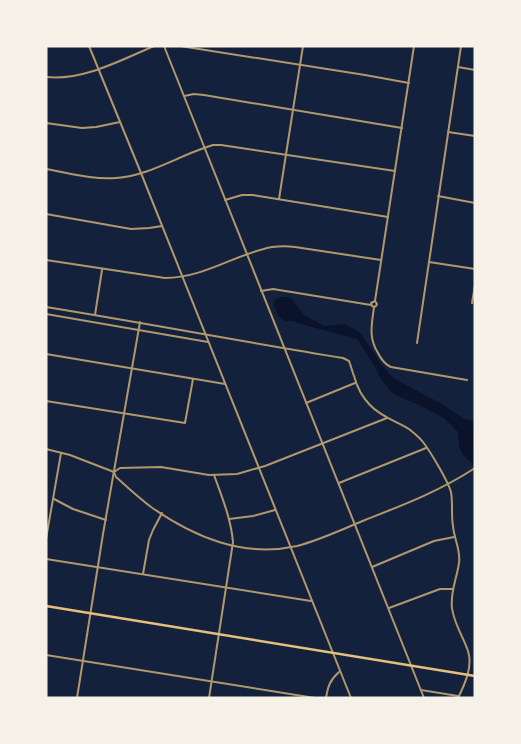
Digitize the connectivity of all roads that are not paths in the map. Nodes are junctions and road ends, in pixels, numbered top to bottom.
1 (89, 46) edge
2 (154, 46) edge
3 (164, 46) edge
4 (180, 46) edge
5 (303, 46) edge
6 (414, 46) edge
7 (462, 46) edge
8 (300, 66) junction
9 (458, 67) junction
10 (98, 69) junction
11 (475, 70) edge
12 (46, 77) edge
13 (409, 83) junction
14 (184, 96) junction
15 (293, 110) junction
16 (120, 122) junction
17 (46, 123) edge
18 (402, 128) junction
19 (448, 132) junction
20 (475, 136) edge
21 (204, 148) junction
22 (286, 154) junction
23 (46, 169) edge
24 (395, 171) junction
25 (141, 173) junction
26 (438, 196) junction
27 (279, 199) junction
28 (225, 200) junction
29 (475, 202) edge
30 (46, 214) edge
31 (388, 217) junction
32 (162, 226) junction
33 (247, 255) junction
34 (46, 260) edge
35 (381, 260) junction
36 (429, 262) junction
37 (102, 269) junction
38 (475, 269) edge
39 (182, 277) junction
40 (475, 285) edge
41 (261, 291) junction
42 (375, 301) junction
43 (472, 303) dead end
44 (372, 306) junction
45 (46, 307) edge
46 (46, 314) edge
47 (95, 314) junction
48 (140, 322) junction
49 (138, 330) junction
50 (205, 334) junction
51 (208, 342) junction
52 (417, 343) dead end
53 (284, 348) junction
54 (46, 354) edge
55 (132, 368) junction
56 (193, 379) junction
57 (467, 380) dead end
58 (356, 383) junction
59 (225, 384) junction
60 (46, 401) edge
61 (306, 402) junction
62 (124, 414) junction
63 (387, 418) junction
64 (322, 443) junction
65 (426, 448) junction
66 (46, 449) edge
67 (61, 452) junction
68 (259, 468) junction
69 (475, 468) edge
70 (114, 472) junction
71 (214, 475) junction
72 (339, 483) junction
73 (448, 485) junction
74 (54, 498) junction
75 (275, 510) junction
76 (162, 513) junction
77 (229, 518) junction
78 (106, 520) junction
79 (355, 524) junction
80 (455, 537) junction
81 (46, 539) edge
82 (233, 546) junction
83 (290, 547) junction
84 (46, 559) edge
85 (98, 567) junction
86 (372, 567) junction
87 (143, 574) junction
88 (226, 587) junction
89 (453, 589) junction
90 (312, 601) junction
91 (46, 606) edge
92 (389, 608) junction
93 (90, 613) junction
94 (219, 634) junction
95 (332, 653) junction
96 (46, 655) edge
97 (83, 661) junction
98 (410, 664) junction
99 (340, 671) junction
100 (468, 674) junction
101 (475, 676) edge
102 (211, 681) junction
103 (421, 690) junction
104 (459, 697) edge
105 (77, 698) edge
106 (209, 698) edge
107 (315, 698) edge
108 (326, 698) edge
109 (351, 698) edge
110 (424, 698) edge

1 - 10 street
2 - 10 street
3 - 14 street
4 - 8 street
5 - 8 street
6 - 13 street
7 - 9 street
8 - 13 street
8 - 15 street
9 - 11 street
9 - 19 street
10 - 12 street
10 - 16 street
13 - 18 street
14 - 15 street
14 - 21 street
15 - 18 street
15 - 22 street
16 - 17 street
16 - 25 street
18 - 24 street
19 - 20 street
19 - 26 street
21 - 22 street
21 - 25 street
21 - 28 street
22 - 24 street
22 - 27 street
23 - 25 street
24 - 31 street
25 - 32 street
26 - 29 street
26 - 36 street
27 - 28 street
27 - 31 street
28 - 33 street
30 - 32 street
31 - 35 street
32 - 39 street
33 - 35 street
33 - 39 street
33 - 41 street
34 - 37 street
35 - 42 street
36 - 38 street
36 - 52 street
37 - 39 street
37 - 47 street
39 - 50 street
40 - 43 street
41 - 44 street
41 - 53 street
42 - 44 street
42 - 44 street
44 - 57 street
45 - 47 street
46 - 49 street
47 - 48 street
48 - 49 street
48 - 50 street
49 - 51 street
49 - 55 street
50 - 51 street
50 - 53 street
51 - 59 street
53 - 58 street
53 - 61 street
54 - 55 street
55 - 56 street
55 - 62 street
56 - 59 street
56 - 62 street
58 - 61 street
58 - 63 street
59 - 68 street
60 - 62 street
61 - 64 street
62 - 70 street
63 - 64 street
63 - 65 street
64 - 68 street
64 - 72 street
65 - 72 street
65 - 73 street
66 - 67 street
67 - 70 street
67 - 74 street
68 - 71 street
68 - 75 street
69 - 73 street
70 - 71 street
70 - 76 street
70 - 78 street
71 - 77 street
72 - 79 street
73 - 79 street
73 - 80 street
74 - 78 street
74 - 81 street
75 - 77 street
75 - 83 street
76 - 82 street
76 - 87 street
77 - 82 street
78 - 85 street
79 - 83 street
79 - 86 street
80 - 86 street
80 - 89 street
82 - 83 street
82 - 88 street
83 - 90 street
84 - 85 street
85 - 87 street
85 - 93 street
86 - 92 street
87 - 88 street
88 - 90 street
88 - 94 street
89 - 92 street
89 - 100 street
90 - 95 street
91 - 93 main road
92 - 98 street
93 - 94 main road
93 - 97 street
94 - 95 main road
94 - 102 street
95 - 98 main road
95 - 99 street
96 - 97 street
97 - 102 street
97 - 105 street
98 - 100 main road
98 - 103 street
99 - 108 street
99 - 109 street
100 - 101 main road
100 - 104 street
102 - 106 street
102 - 107 street
103 - 104 street
103 - 110 street

